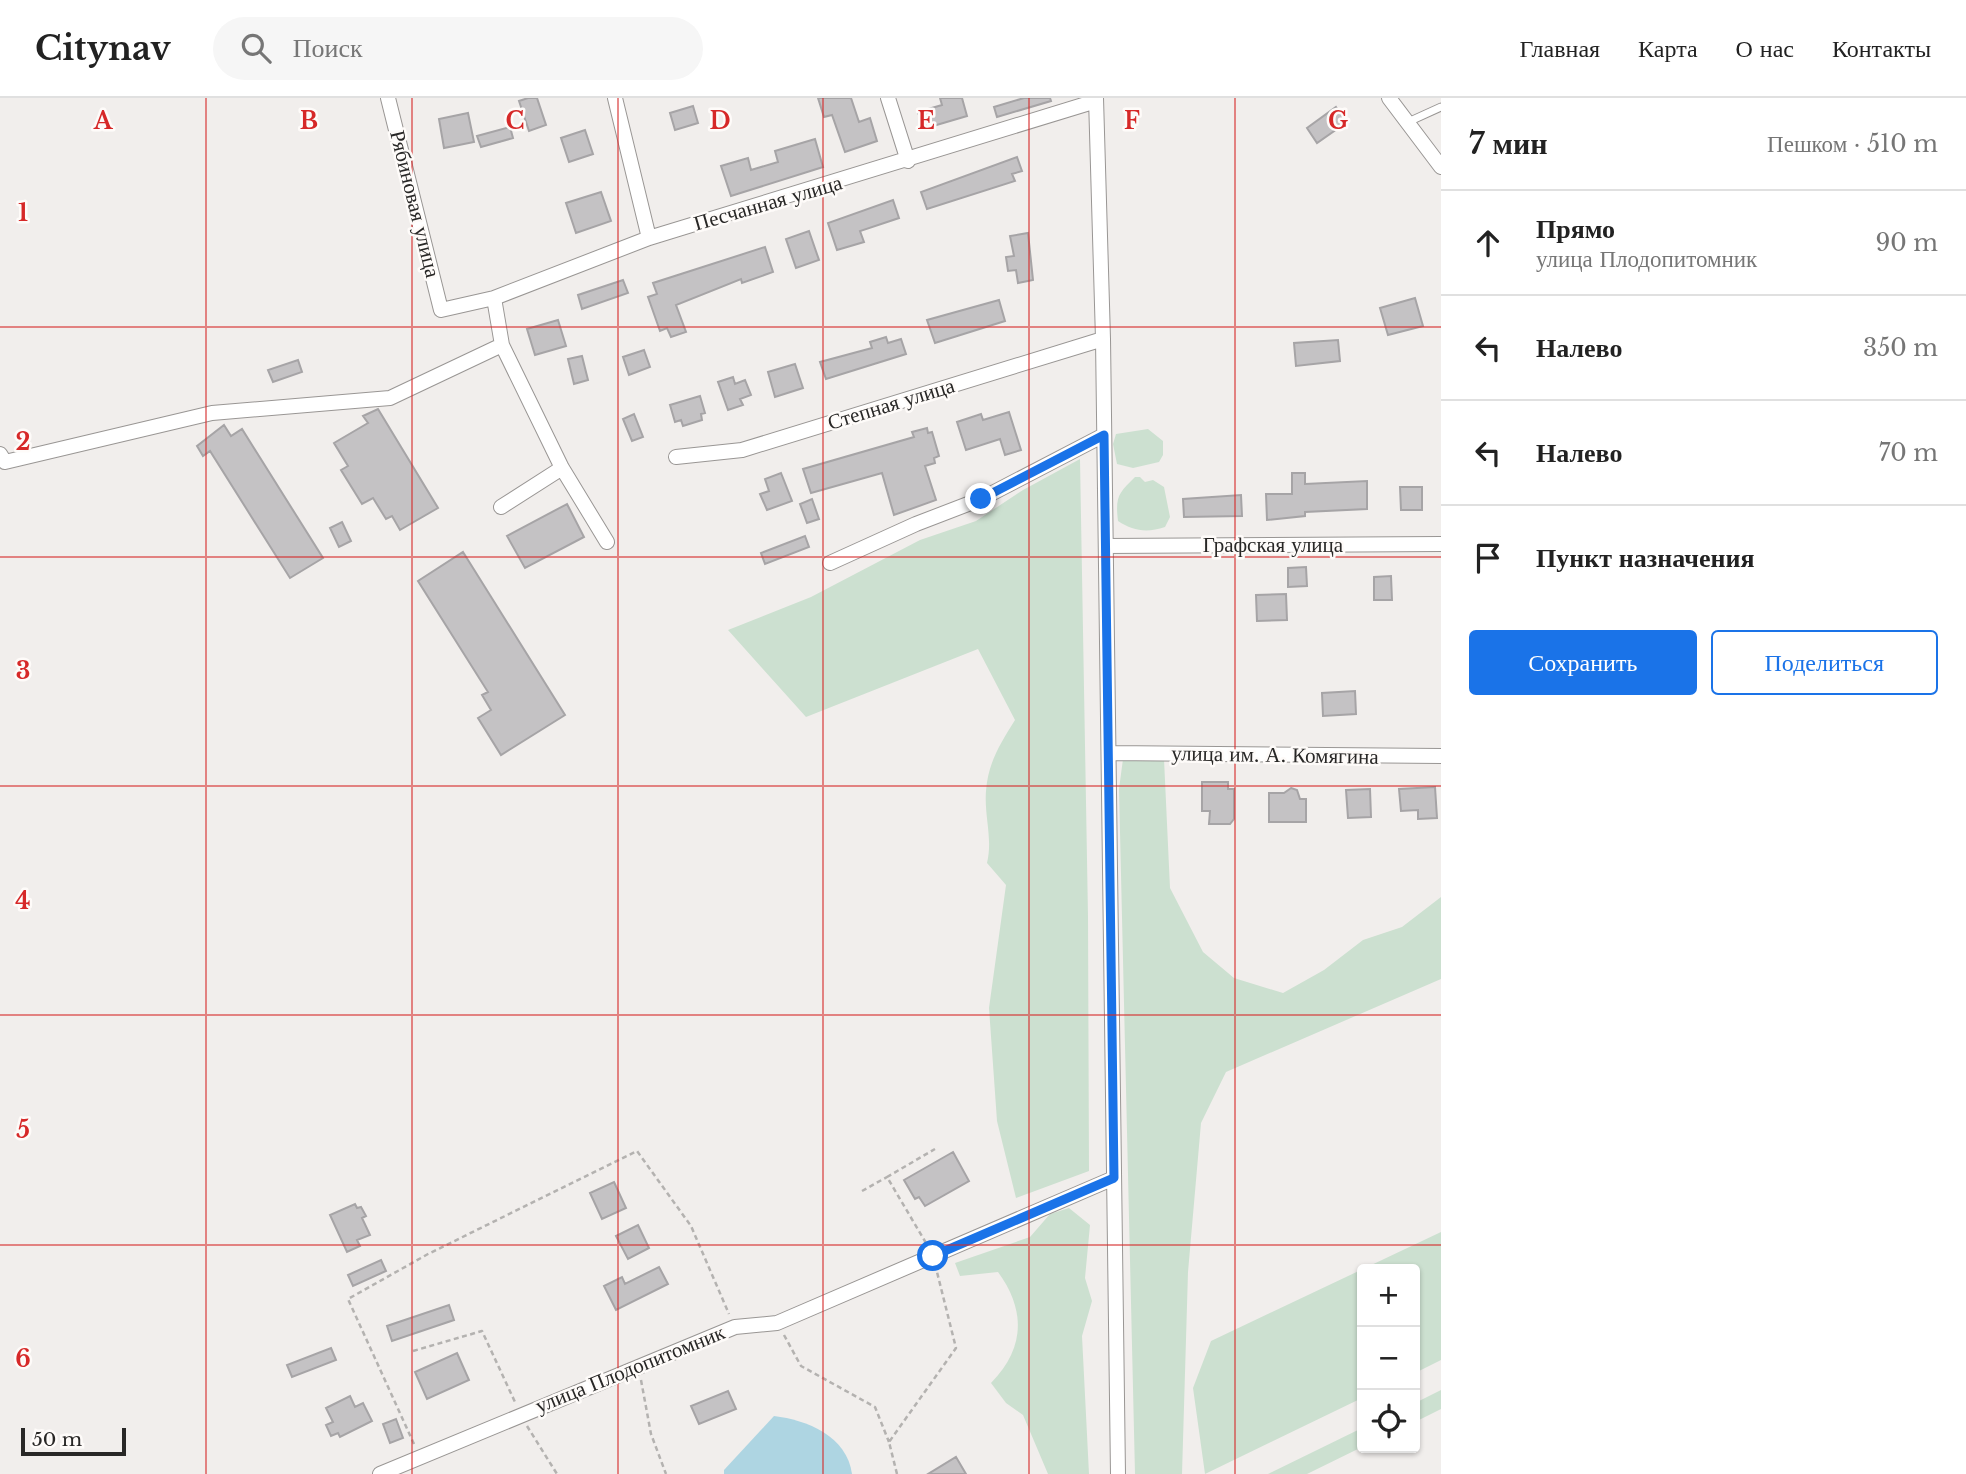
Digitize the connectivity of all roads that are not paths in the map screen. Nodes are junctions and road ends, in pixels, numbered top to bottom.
1 (388, 98) edge
2 (615, 98) edge
3 (888, 98) edge
4 (1388, 98) edge
5 (1096, 100) edge
6 (1441, 107) edge
7 (1407, 122) junction
8 (908, 161) junction
9 (1441, 167) edge
10 (649, 238) junction
11 (494, 298) junction
12 (441, 310) joint
13 (1103, 340) junction
14 (502, 345) junction
15 (1104, 435) junction
16 (676, 457) dead end
17 (2, 458) edge
18 (562, 468) junction
19 (501, 507) dead end
20 (607, 542) dead end
21 (1441, 544) edge
22 (1106, 546) junction
23 (830, 563) dead end
24 (1109, 753) junction
25 (1441, 757) edge
26 (1114, 1178) junction
27 (380, 1474) edge
28 (1118, 1474) edge

1 - 12 street, Рябиновая улица
2 - 10 street
3 - 8 street
4 - 7 street
5 - 8 street, Песчанная улица
5 - 13 street
6 - 7 lane
7 - 9 street
8 - 10 street, Песчанная улица
10 - 11 street, Песчанная улица
11 - 12 street, Песчанная улица
11 - 14 street
13 - 15 street
13 - 16 street, Степная улица
14 - 17 street
14 - 18 street
15 - 22 street
15 - 23 street
18 - 19 street
18 - 20 street
21 - 22 street, Графская улица
22 - 24 street
24 - 25 street, улица им. А. Комягина
24 - 26 street
26 - 27 street, улица Плодопитомник
26 - 28 street

